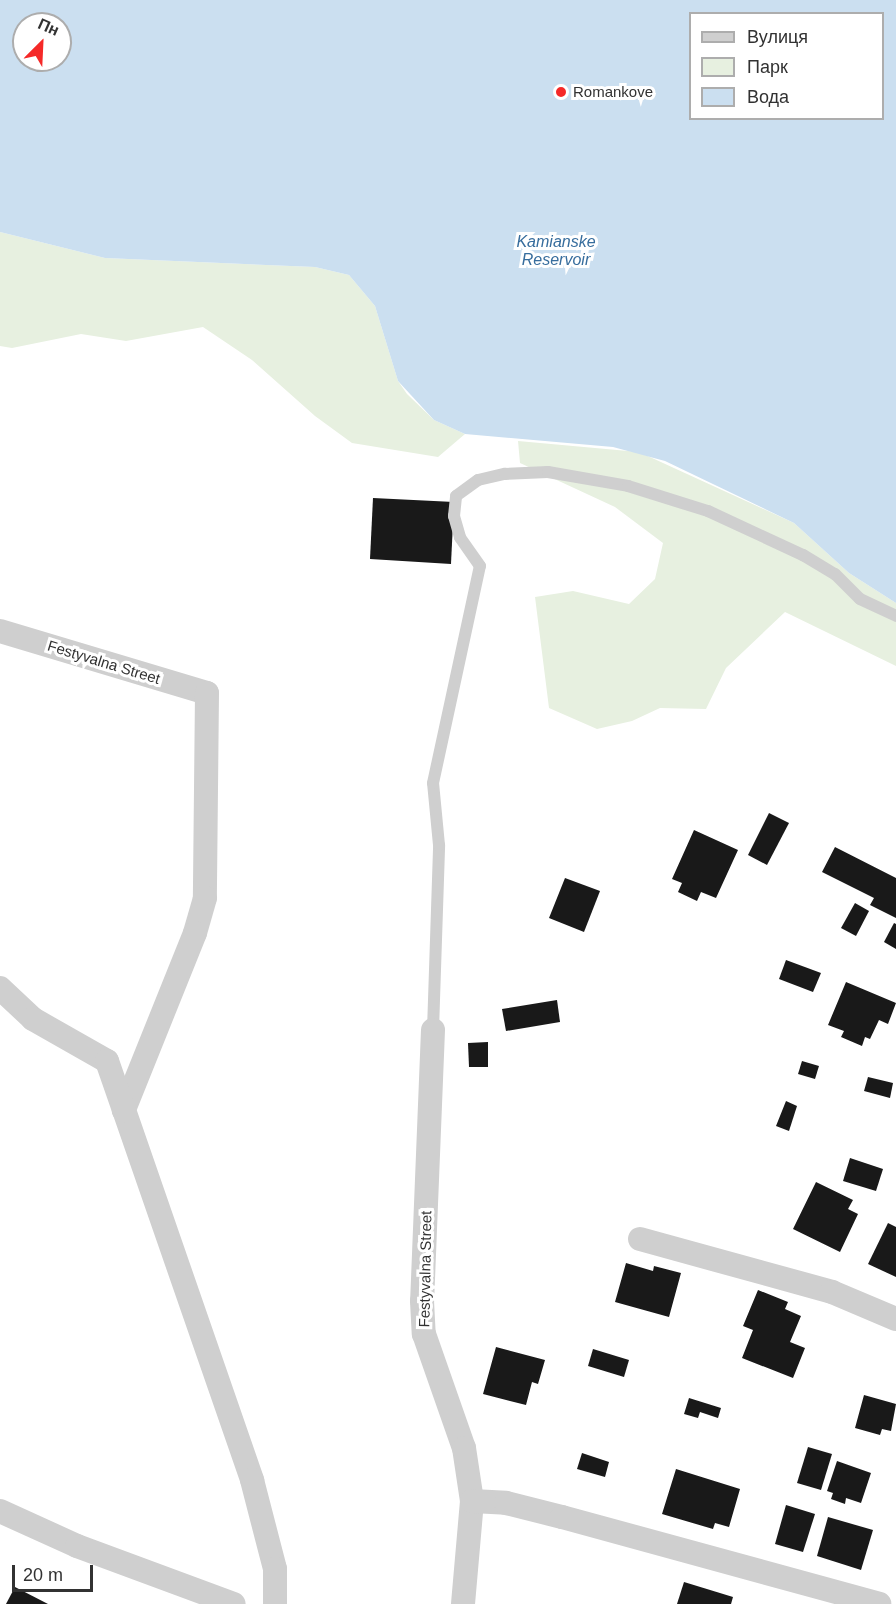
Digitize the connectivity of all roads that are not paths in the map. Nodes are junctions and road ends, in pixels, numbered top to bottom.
1 (896, 616) edge
2 (0, 631) edge
3 (0, 988) edge
4 (434, 1030) joint
5 (124, 1110) junction
6 (640, 1239) dead end
7 (896, 1319) edge
8 (472, 1501) junction
9 (0, 1511) edge
10 (234, 1604) edge
11 (275, 1604) edge
12 (463, 1604) edge
13 (879, 1604) edge

1 - 4 lane
2 - 5 street, Festyvalna Street
3 - 5 street
4 - 8 street, Festyvalna Street
5 - 11 street
6 - 7 street
8 - 12 street, Festyvalna Street
8 - 13 street
9 - 10 street

